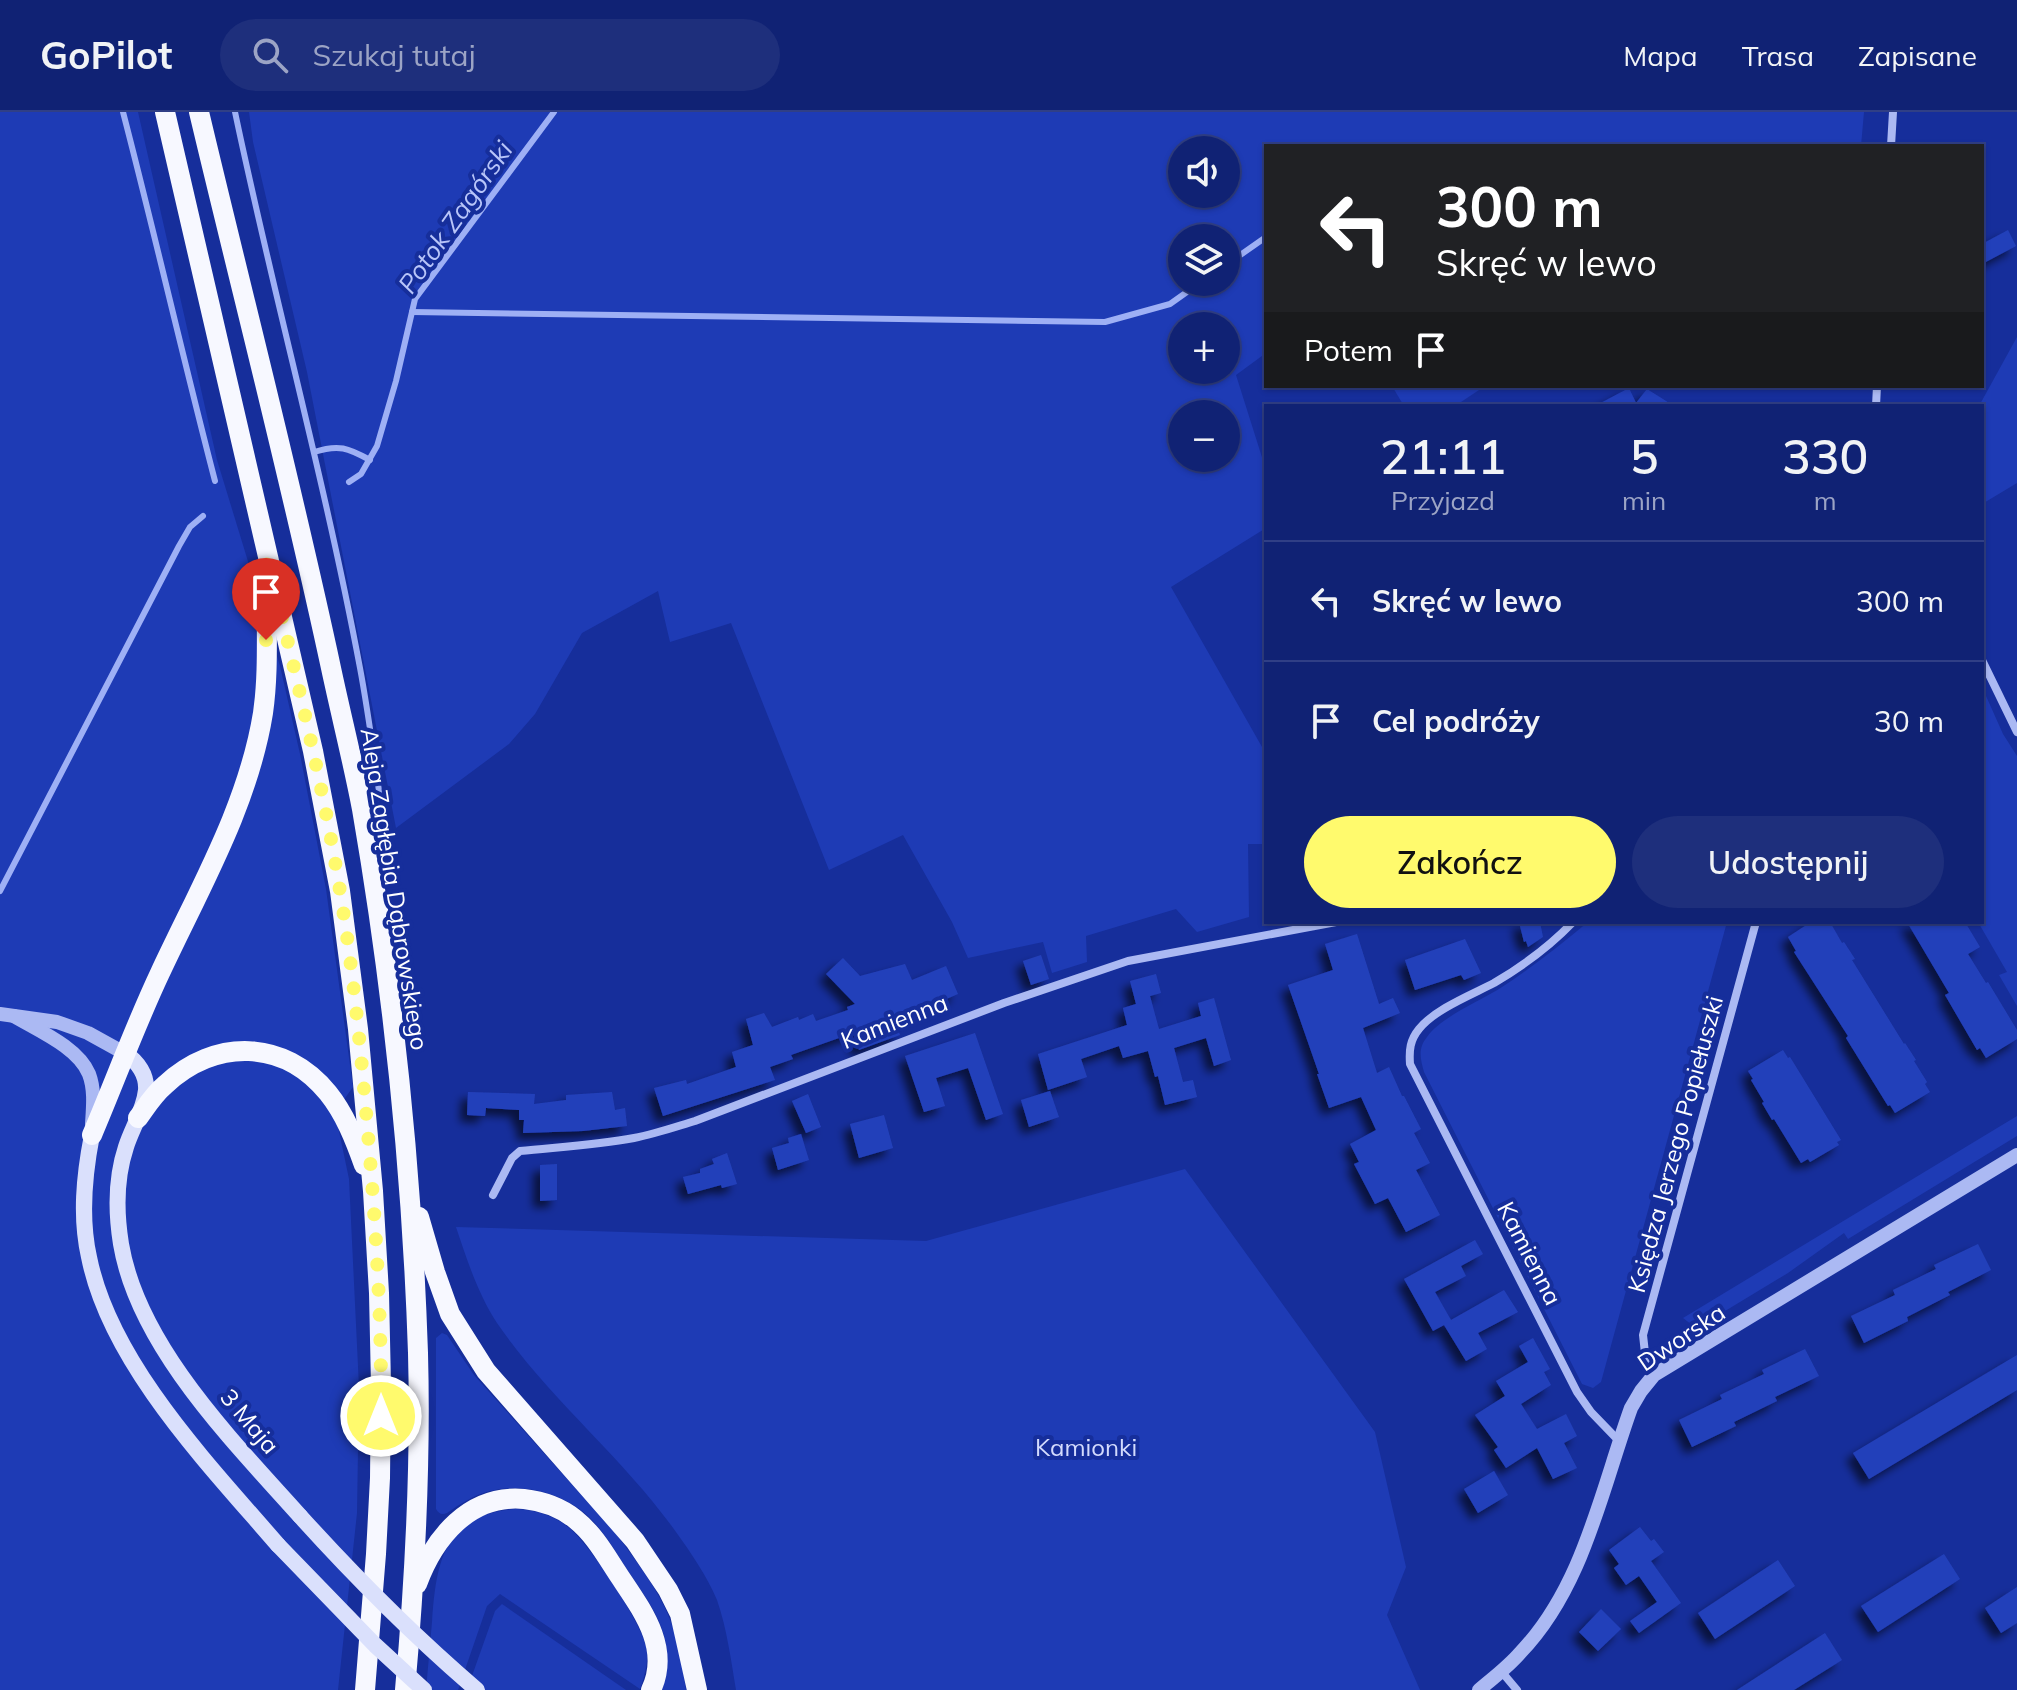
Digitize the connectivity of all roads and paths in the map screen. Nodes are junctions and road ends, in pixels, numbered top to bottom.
1 (165, 112) edge
2 (1893, 112) edge
3 (201, 117) edge
4 (1891, 144) edge
5 (267, 554) junction
6 (1984, 664) edge
7 (2017, 732) edge
8 (1325, 924) edge
9 (1571, 924) edge
10 (1755, 924) edge
11 (7, 1015) edge
12 (126, 1054) junction
13 (138, 1118) junction
14 (92, 1135) junction
15 (2017, 1155) edge
16 (410, 1182) junction
17 (373, 1191) junction
18 (493, 1195) dead end
19 (1654, 1375) junction
20 (1619, 1441) junction
21 (413, 1596) junction
22 (1501, 1671) junction
23 (365, 1690) edge
24 (405, 1690) edge
25 (424, 1690) edge
26 (477, 1690) edge
27 (651, 1690) edge
28 (697, 1690) edge
29 (1479, 1690) edge
30 (1517, 1690) edge

1 - 5 main road
2 - 4 street
3 - 16 main road, Aleja Zagłębia Dąbrowskiego
5 - 12 main road
5 - 17 main road
6 - 7 street
8 - 18 street, Kamienna
9 - 20 street, Kamienna
10 - 19 street, Księdza Jerzego Popiełuszki
11 - 12 street
11 - 14 street
12 - 13 main road, 3 Maja
12 - 14 main road
13 - 17 main road
13 - 26 main road, 3 Maja, bridge
14 - 25 main road, bridge
15 - 19 street, Dworska
16 - 21 main road, Aleja Zagłębia Dąbrowskiego
16 - 28 main road
17 - 23 main road
19 - 20 street, Dworska
20 - 22 street, Dworska
21 - 24 main road, Aleja Zagłębia Dąbrowskiego
21 - 27 main road
22 - 29 street, Dworska
22 - 30 street

